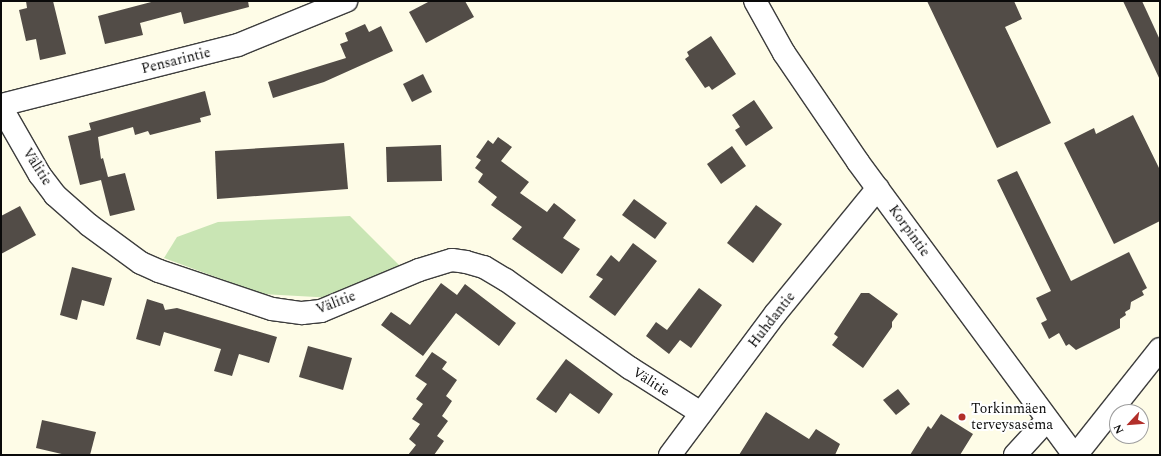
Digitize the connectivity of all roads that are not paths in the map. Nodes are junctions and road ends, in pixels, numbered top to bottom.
1 (346, 1) edge
2 (755, 1) edge
3 (1, 106) edge
4 (878, 188) junction
5 (1160, 350) edge
6 (701, 413) junction
7 (1047, 420) junction
8 (670, 455) edge
9 (1015, 455) edge
10 (1075, 455) edge

1 - 3 street, Pensarintie
2 - 4 street, Korpintie
3 - 6 street, Välitie
4 - 6 street, Huhdantie
4 - 7 street, Korpintie
5 - 10 street
6 - 8 street, Huhdantie
7 - 9 street
7 - 10 street, Korpintie

